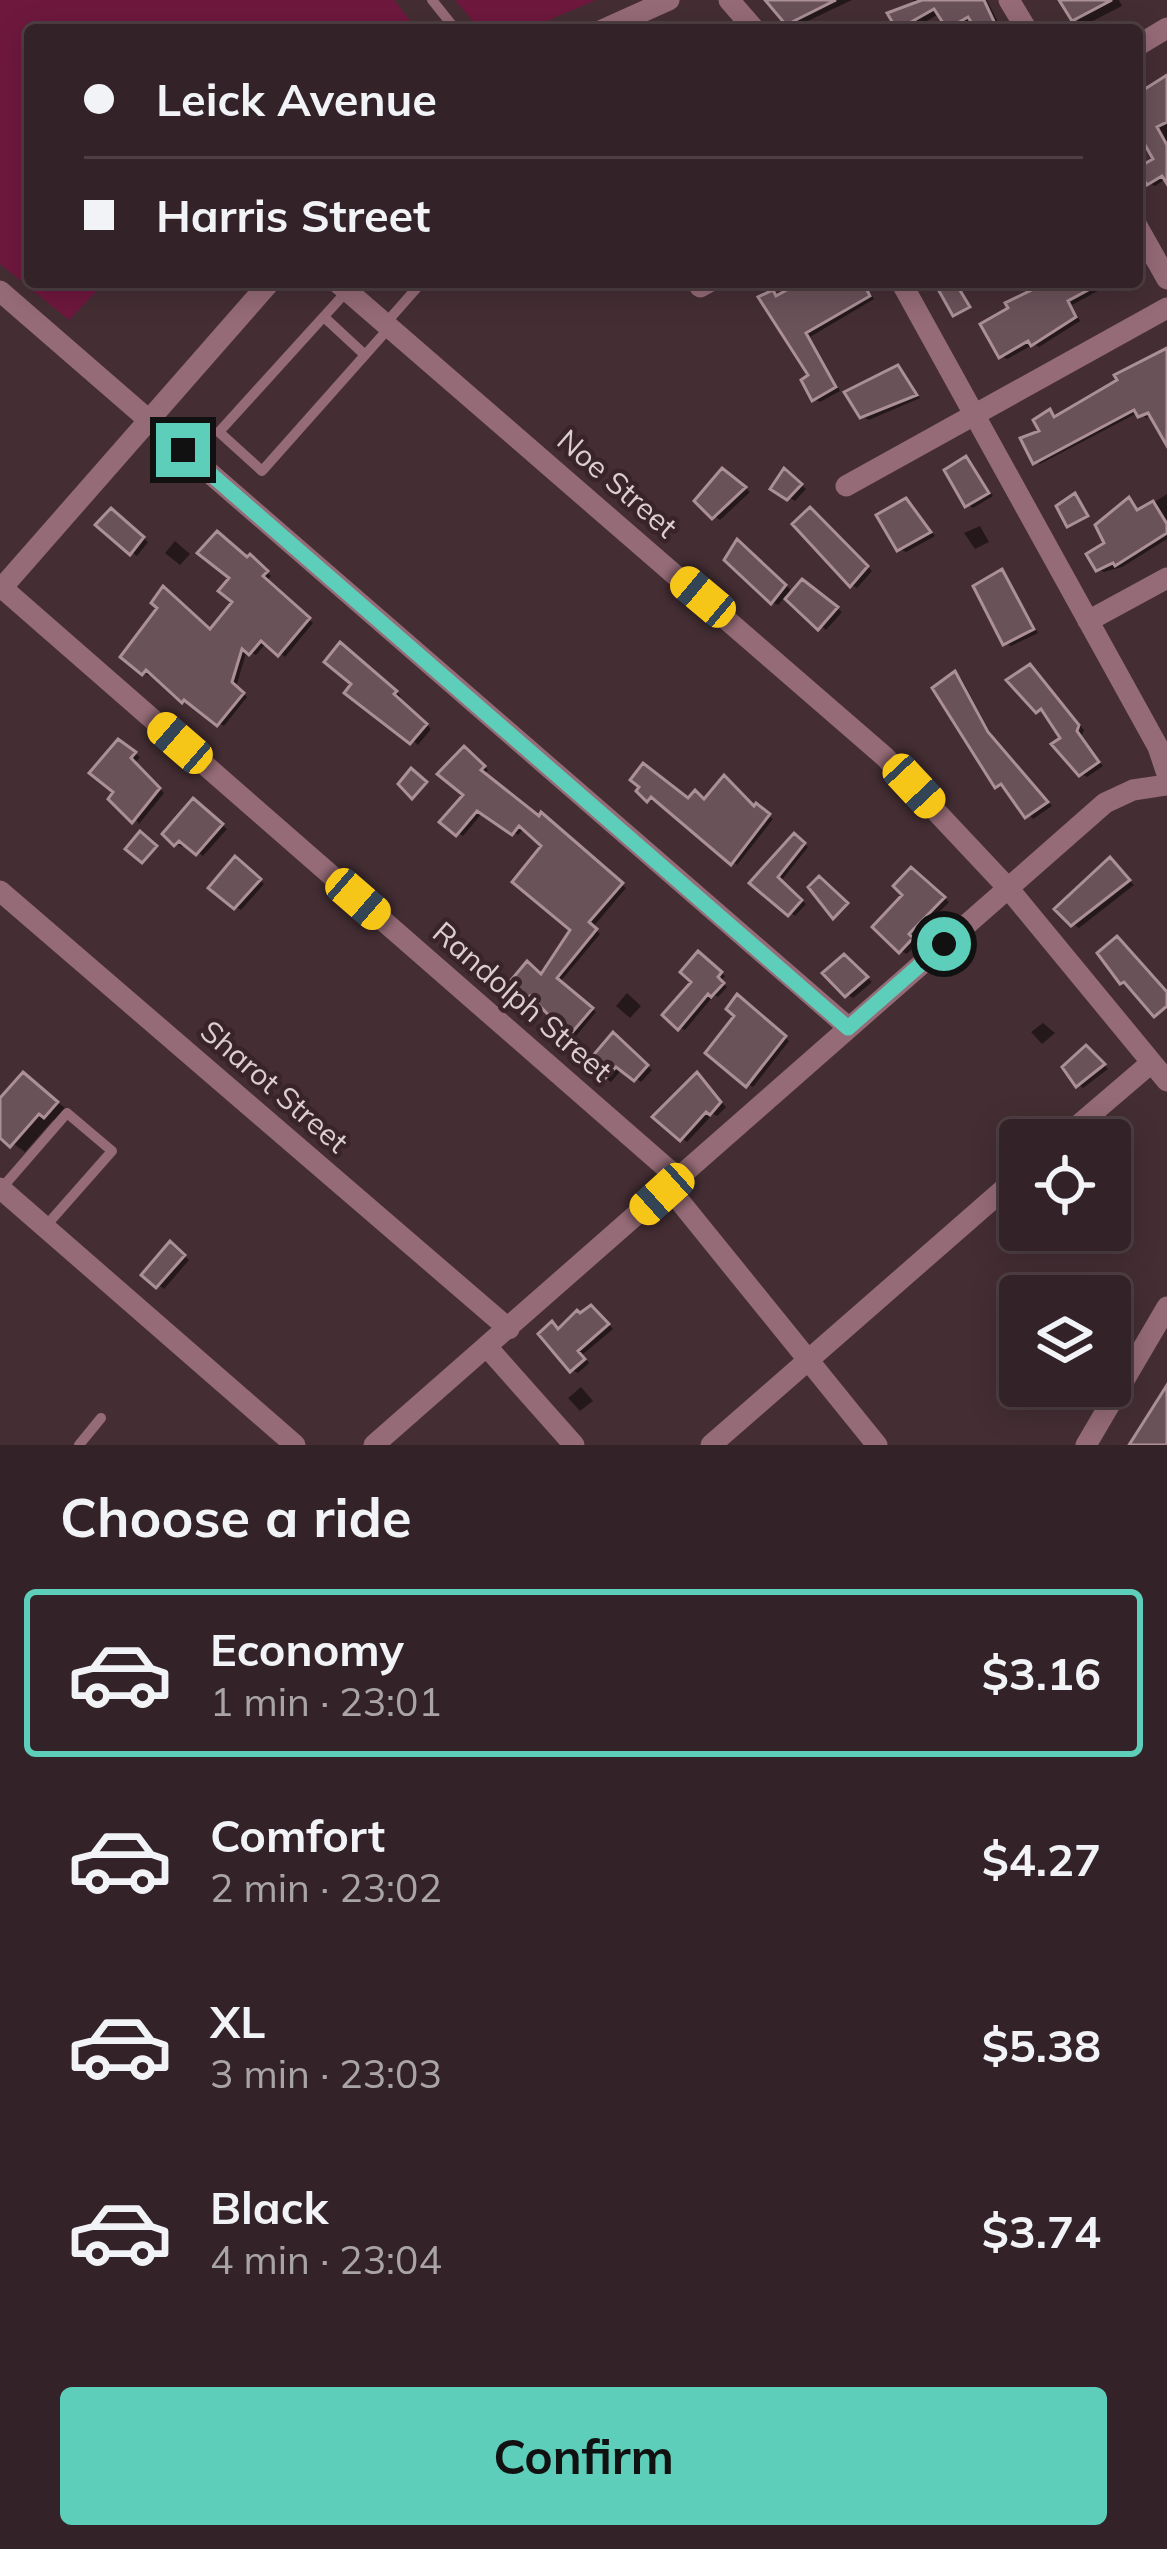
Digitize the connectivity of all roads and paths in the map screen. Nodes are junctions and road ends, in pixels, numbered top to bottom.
1 (432, 0) edge
2 (669, 0) edge
3 (729, 0) edge
4 (451, 24) edge
5 (615, 24) edge
6 (749, 24) edge
7 (1143, 237) edge
8 (1167, 279) edge
9 (265, 288) edge
10 (340, 288) edge
11 (345, 288) edge
12 (417, 288) edge
13 (904, 288) edge
14 (0, 291) edge
15 (1167, 308) edge
16 (323, 316) junction
17 (387, 326) junction
18 (365, 355) junction
19 (974, 415) junction
20 (148, 419) junction
21 (846, 486) dead end
22 (1167, 578) edge
23 (1, 588) edge
24 (1088, 621) junction
25 (1167, 774) edge
26 (1167, 785) edge
27 (1008, 888) junction
28 (0, 891) edge
29 (848, 1028) junction
30 (1151, 1063) junction
31 (1167, 1081) edge
32 (1086, 1119) edge
33 (674, 1184) junction
34 (0, 1188) edge
35 (999, 1193) edge
36 (45, 1227) junction
37 (1167, 1306) edge
38 (509, 1330) junction
39 (488, 1348) junction
40 (807, 1359) junction
41 (101, 1418) dead end
42 (79, 1445) edge
43 (295, 1445) edge
44 (374, 1445) edge
45 (574, 1445) edge
46 (711, 1445) edge
47 (877, 1445) edge
48 (1086, 1445) edge

1 - 4 lane
2 - 5 street
3 - 6 street
7 - 8 street
9 - 20 street
10 - 16 lane
11 - 17 street, Noe Street
12 - 17 lane
13 - 19 street
14 - 20 street
15 - 19 street
16 - 18 lane
16 - 18 lane
17 - 18 lane
17 - 27 street, Noe Street
19 - 21 street
19 - 24 street
20 - 23 street
20 - 29 street
22 - 24 street
23 - 33 street, Randolph Street
24 - 25 street
26 - 27 street
27 - 29 street
27 - 30 street, Noe Street
28 - 38 street, Sharot Street
29 - 33 street
30 - 31 street, Noe Street
30 - 32 street
33 - 38 street
33 - 40 street, Randolph Street
34 - 36 street
34 - 36 lane
35 - 40 street
36 - 43 street
37 - 48 street
38 - 39 street
39 - 44 street
39 - 45 street
40 - 46 street
40 - 47 street, Randolph Street
41 - 42 lane

